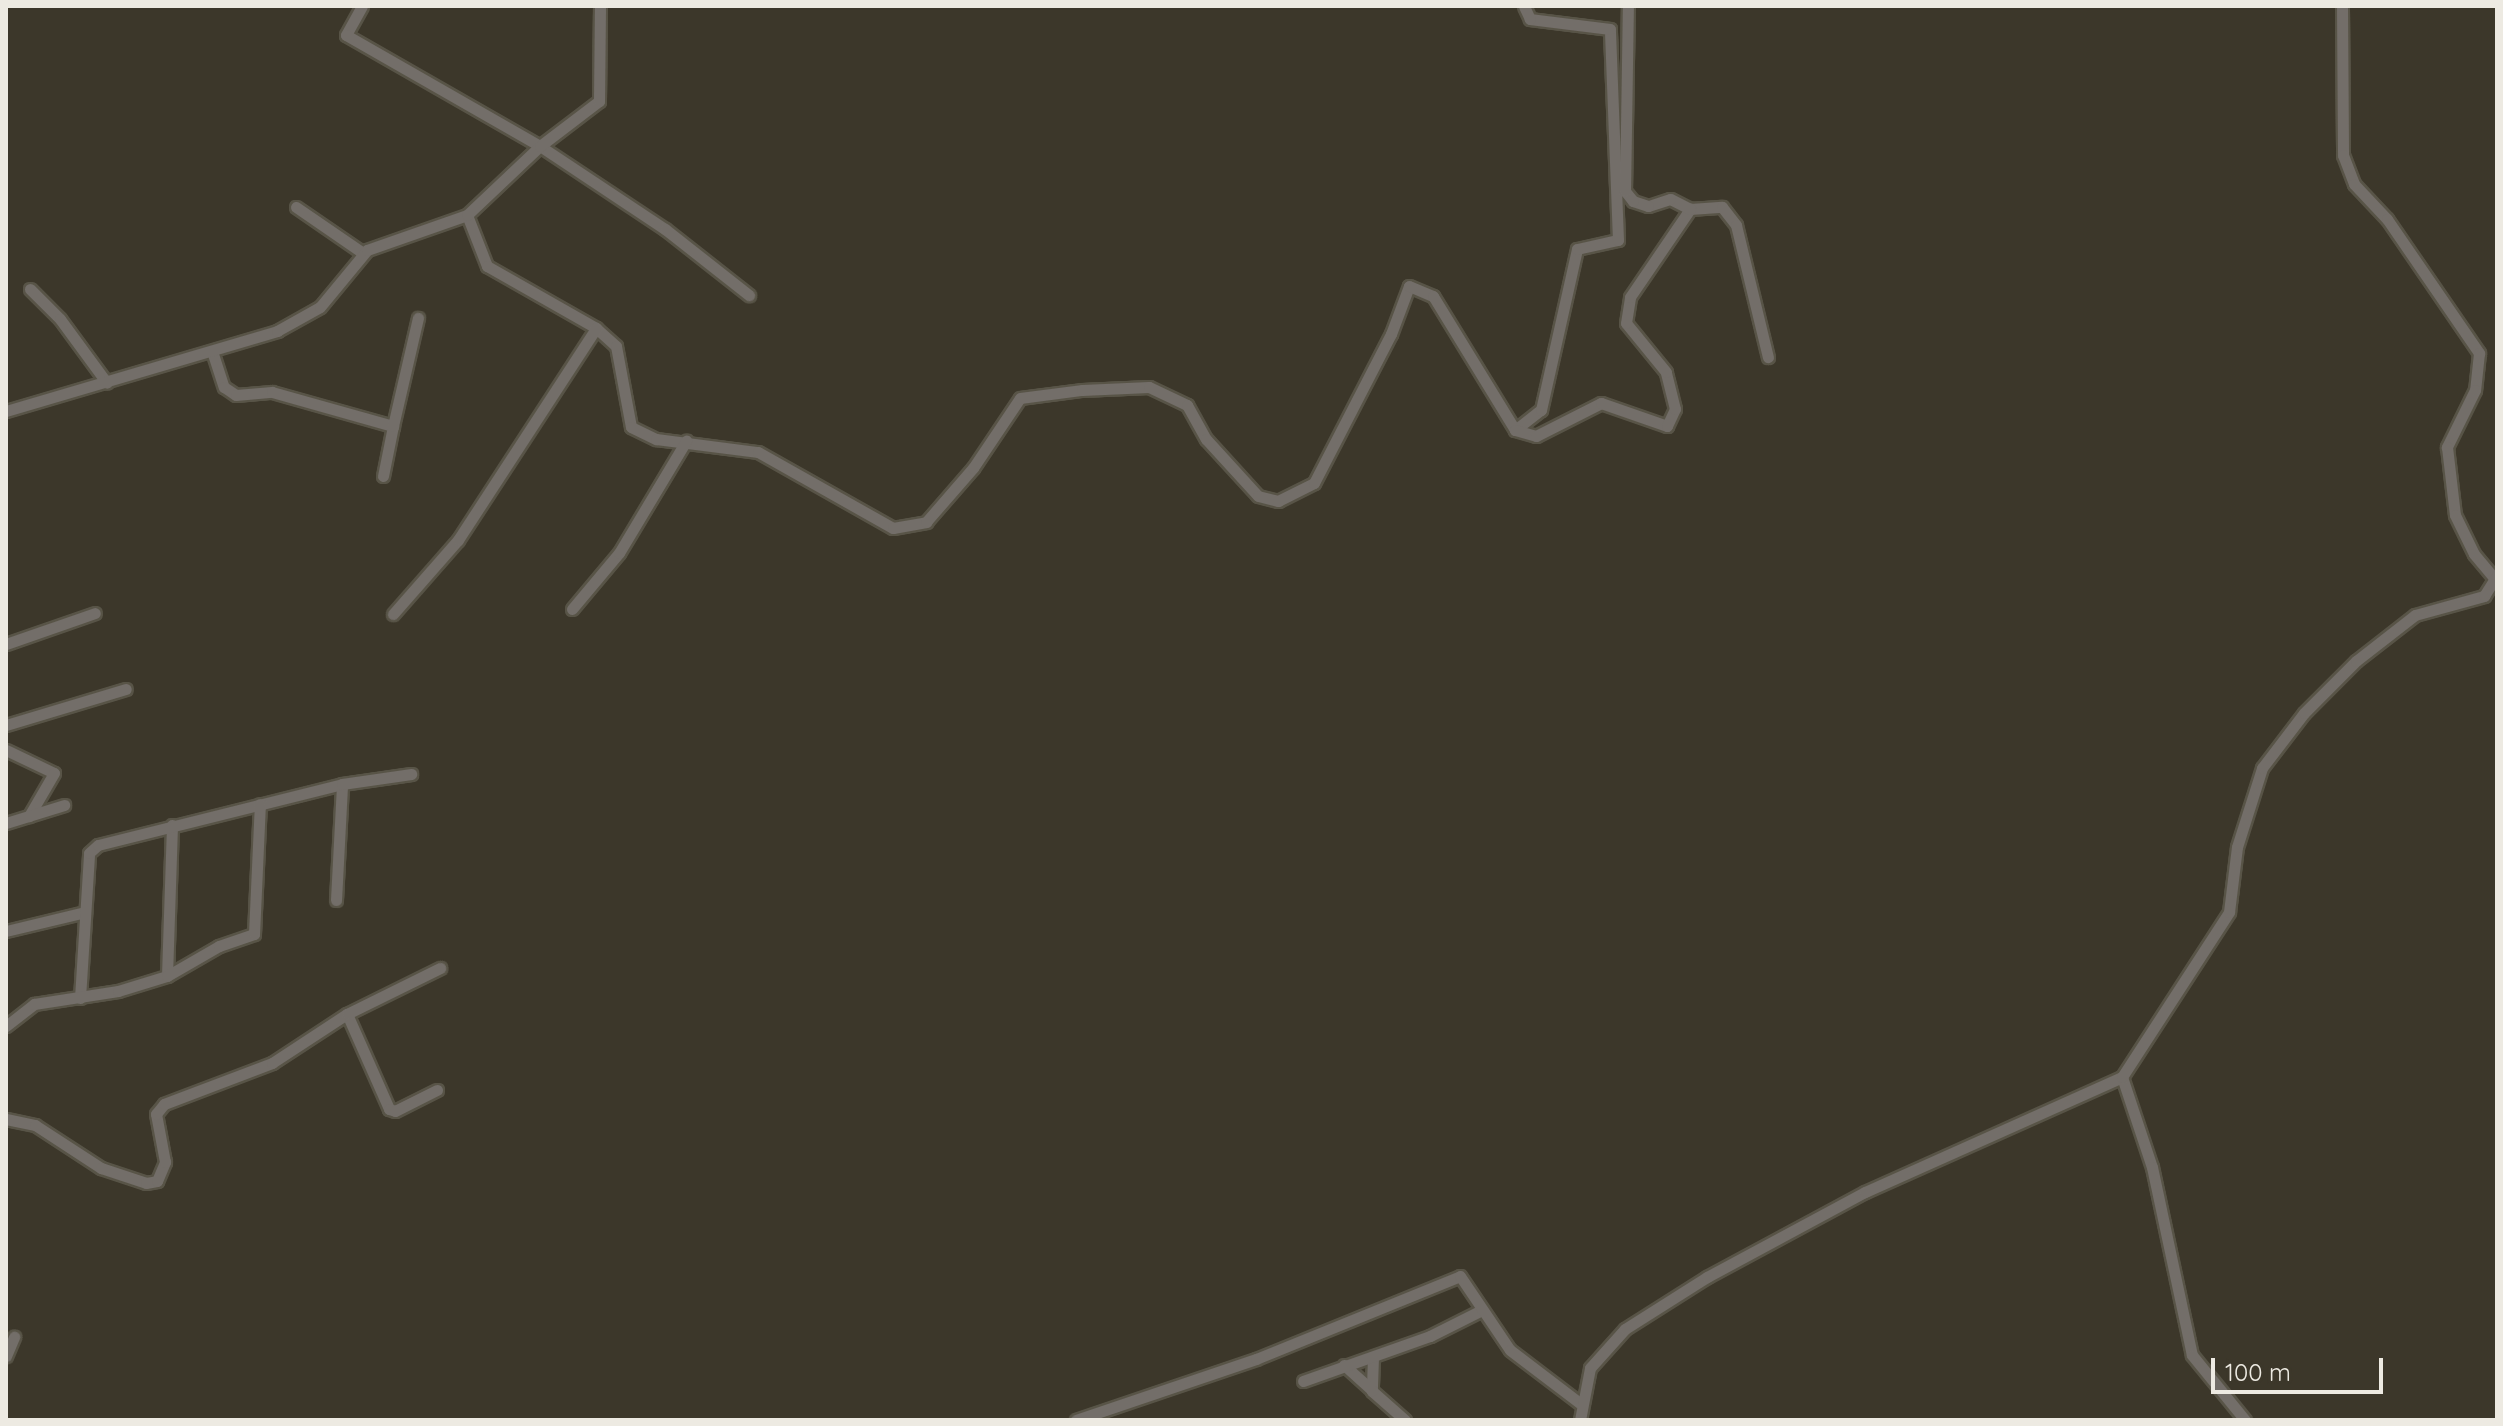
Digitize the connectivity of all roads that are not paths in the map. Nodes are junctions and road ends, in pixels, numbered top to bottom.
1 (362, 6) edge
2 (600, 6) edge
3 (1524, 6) edge
4 (1628, 6) edge
5 (2342, 6) edge
6 (540, 146) junction
7 (296, 207) dead end
8 (1690, 209) junction
9 (467, 215) junction
10 (363, 253) junction
11 (30, 289) dead end
12 (749, 295) dead end
13 (418, 318) dead end
14 (596, 328) junction
15 (212, 351) junction
16 (1768, 357) dead end
17 (107, 383) junction
18 (6, 411) edge
19 (393, 426) junction
20 (1515, 430) junction
21 (686, 441) junction
22 (383, 476) dead end
23 (2495, 576) edge
24 (572, 609) dead end
25 (95, 613) dead end
26 (393, 614) dead end
27 (6, 644) edge
28 (126, 689) dead end
29 (6, 725) edge
30 (6, 750) edge
31 (411, 774) dead end
32 (342, 784) junction
33 (260, 804) junction
34 (64, 805) dead end
35 (29, 816) junction
36 (6, 823) edge
37 (172, 825) junction
38 (336, 900) dead end
39 (85, 912) junction
40 (6, 931) edge
41 (440, 968) dead end
42 (167, 976) junction
43 (80, 998) junction
44 (347, 1014) junction
45 (6, 1026) edge
46 (2122, 1077) junction
47 (437, 1090) dead end
48 (6, 1119) edge
49 (1482, 1310) junction
50 (14, 1337) dead end
51 (6, 1356) edge
52 (1373, 1357) junction
53 (1344, 1365) junction
54 (1303, 1381) dead end
55 (1372, 1391) junction
56 (1581, 1404) junction
57 (1076, 1420) edge
58 (1405, 1420) edge
59 (1580, 1420) edge
60 (2245, 1420) edge

1 - 6 street
2 - 6 street
3 - 20 street
4 - 8 street
5 - 23 street
6 - 9 street
6 - 12 street
7 - 10 street
8 - 16 street
8 - 20 street
9 - 10 street
9 - 14 street
10 - 15 street
11 - 17 street
13 - 19 street
14 - 21 street
14 - 26 street
15 - 17 street
15 - 19 street
17 - 18 street
19 - 22 street
20 - 21 street
21 - 24 street
23 - 46 street
25 - 27 street
28 - 29 street
30 - 35 street
31 - 32 street
32 - 33 street
32 - 38 street
33 - 37 street
33 - 42 street
34 - 35 street
35 - 36 street
37 - 39 street
37 - 42 street
39 - 40 street
39 - 43 street
41 - 44 street
42 - 43 street
43 - 45 street
44 - 47 street
44 - 48 street
46 - 56 street
46 - 60 street
49 - 52 street
49 - 56 street
49 - 57 street
50 - 51 street
52 - 53 street
52 - 55 street
53 - 54 street
53 - 55 street
55 - 58 street
56 - 59 street

